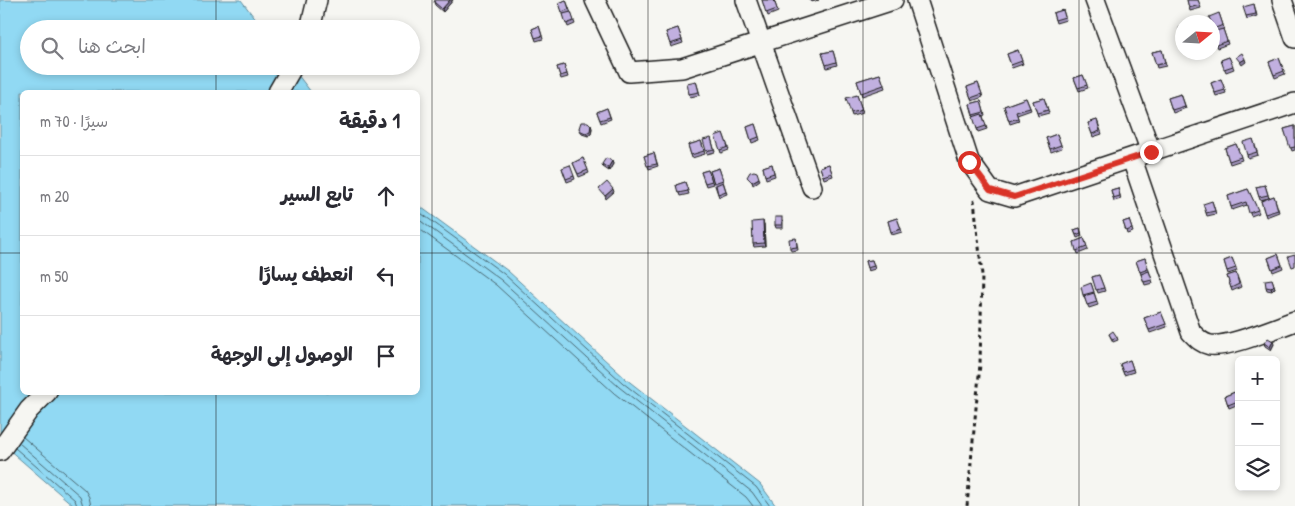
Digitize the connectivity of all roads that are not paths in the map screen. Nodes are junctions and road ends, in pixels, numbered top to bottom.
1 (317, 0) edge
2 (595, 0) edge
3 (746, 0) edge
4 (893, 0) edge
5 (917, 0) edge
6 (1095, 0) edge
7 (1282, 0) edge
8 (312, 20) edge
9 (1295, 38) edge
10 (761, 44) junction
11 (288, 75) edge
12 (279, 90) edge
13 (1295, 103) edge
14 (1151, 152) junction
15 (1132, 159) junction
16 (812, 187) dead end
17 (1295, 321) edge
18 (43, 395) edge
19 (0, 451) edge

1 - 8 street
2 - 10 street
3 - 10 street
4 - 10 street
5 - 15 street
6 - 14 street
7 - 9 street
10 - 16 street
11 - 12 street
13 - 14 street
14 - 15 street
15 - 17 street
18 - 19 street

